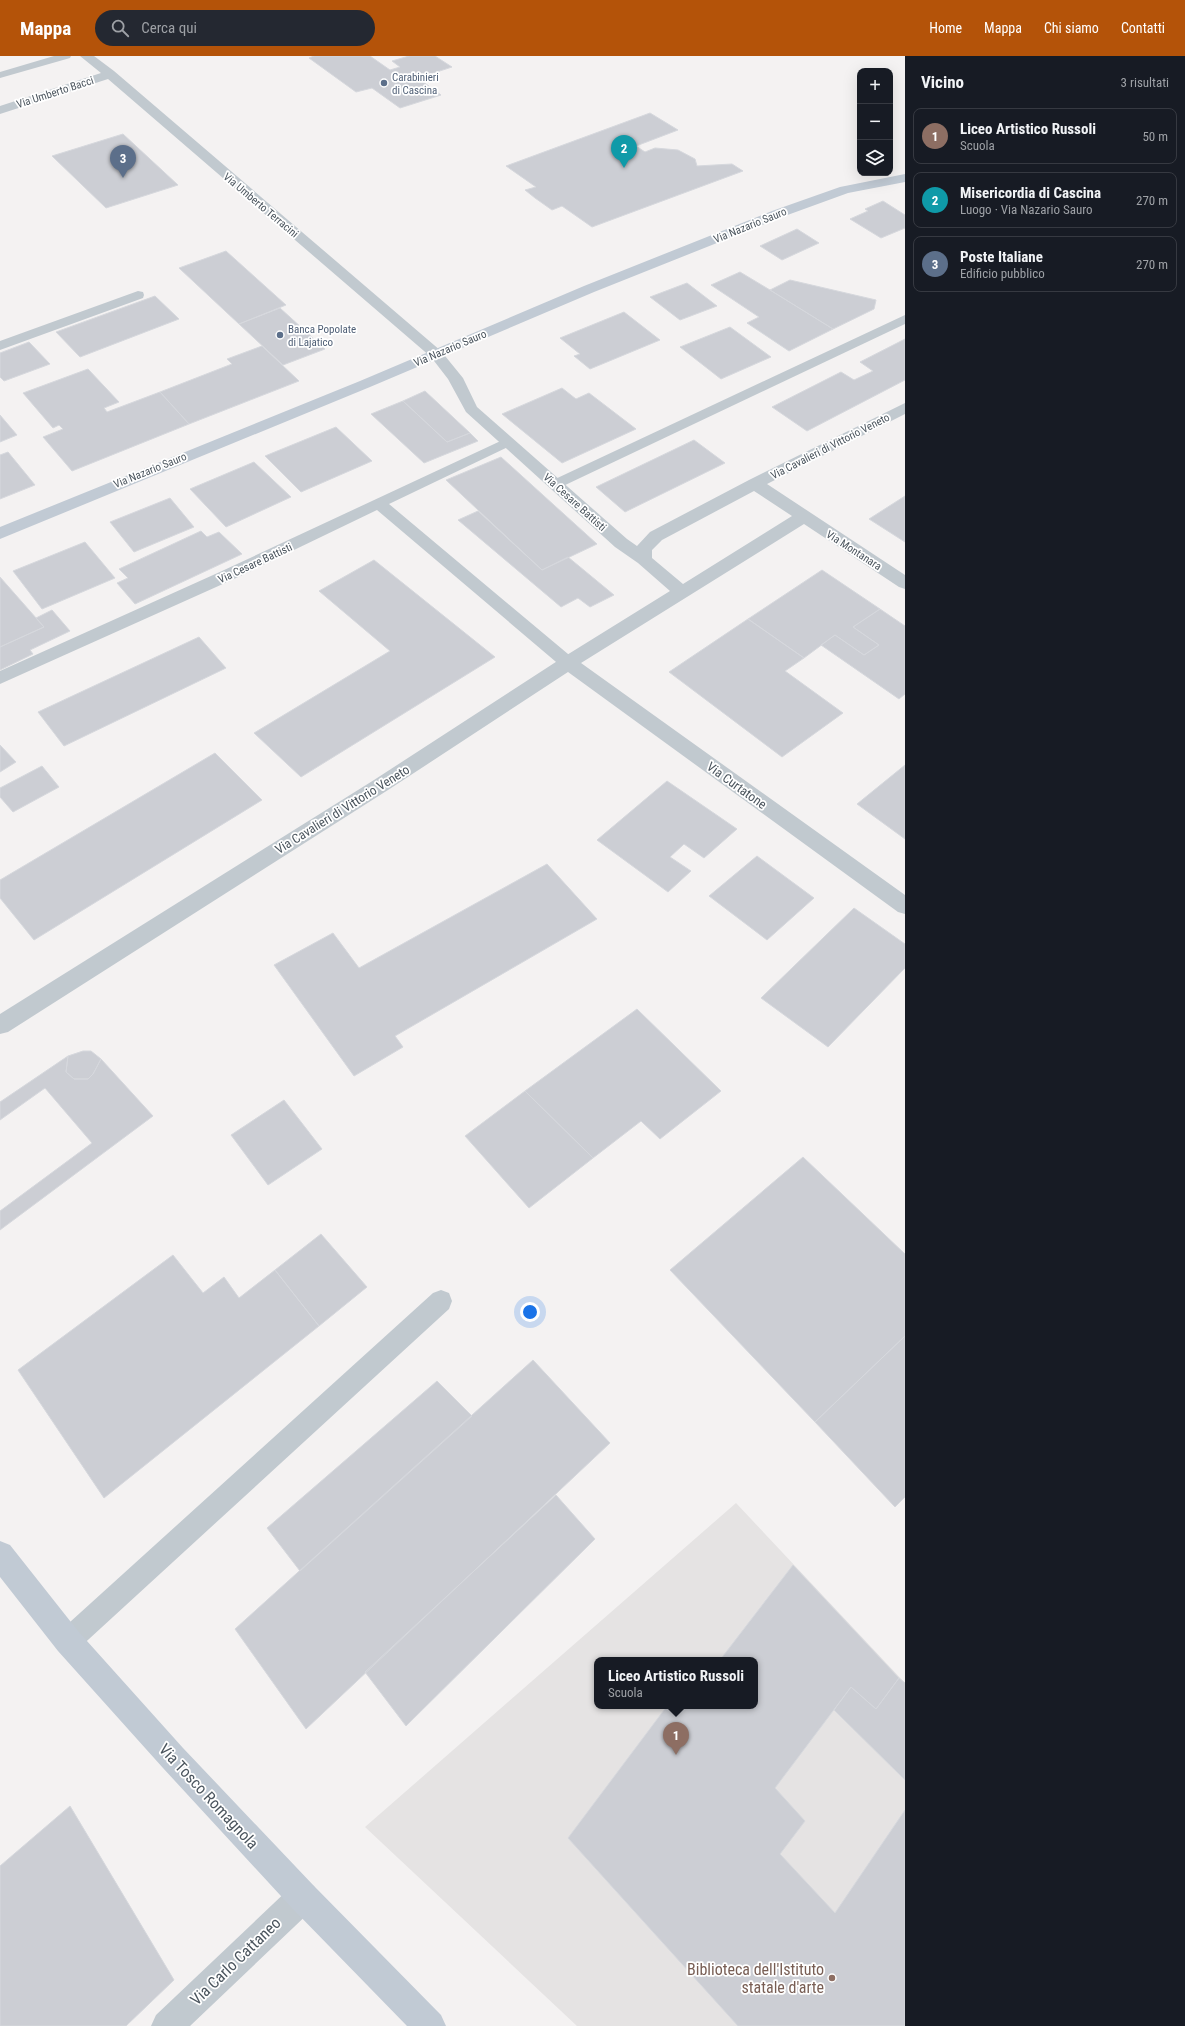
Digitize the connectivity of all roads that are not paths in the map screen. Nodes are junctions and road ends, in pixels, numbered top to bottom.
1 (66, 56) edge
2 (86, 56) edge
3 (110, 74) junction
4 (0, 75) edge
5 (0, 110) edge
6 (905, 178) edge
7 (138, 295) dead end
8 (905, 319) edge
9 (0, 346) edge
10 (436, 354) junction
11 (905, 408) edge
12 (507, 442) junction
13 (556, 484) junction
14 (755, 484) junction
15 (379, 504) junction
16 (804, 516) junction
17 (0, 532) edge
18 (644, 559) junction
19 (905, 583) edge
20 (683, 593) junction
21 (568, 663) junction
22 (0, 678) edge
23 (905, 906) edge
24 (0, 1025) edge
25 (441, 1301) dead end
26 (0, 1555) edge
27 (68, 1641) junction
28 (303, 1897) junction
29 (167, 2026) edge
30 (430, 2026) edge

1 - 4 lane
2 - 3 street, Via Umberto Terracini
3 - 5 street, Via Umberto Bacci
3 - 10 street, Via Umberto Terracini
6 - 10 main road, Via Nazario Sauro
7 - 9 lane
8 - 13 lane
10 - 12 street, Via Cesare Battisti
10 - 17 main road, Via Nazario Sauro
11 - 14 street, Via Cavalieri di Vittorio Veneto
12 - 13 street, Via Cesare Battisti
12 - 15 lane, Via Cesare Battisti
13 - 18 street, Via Cesare Battisti
14 - 16 street, Via Cavalieri di Vittorio Veneto
14 - 18 street, Via Cavalieri di Vittorio Veneto
15 - 21 lane
15 - 22 lane, Via Cesare Battisti
16 - 19 street, Via Montanara
16 - 20 street, Via Cavalieri di Vittorio Veneto
18 - 20 street
20 - 21 street, Via Cavalieri di Vittorio Veneto
21 - 23 street, Via Curtatone
21 - 24 street, Via Cavalieri di Vittorio Veneto
25 - 27 lane
26 - 27 main road, Via Tosco Romagnola
27 - 28 main road, Via Tosco Romagnola
28 - 29 street, Via Carlo Cattaneo
28 - 30 main road, Via Tosco Romagnola

